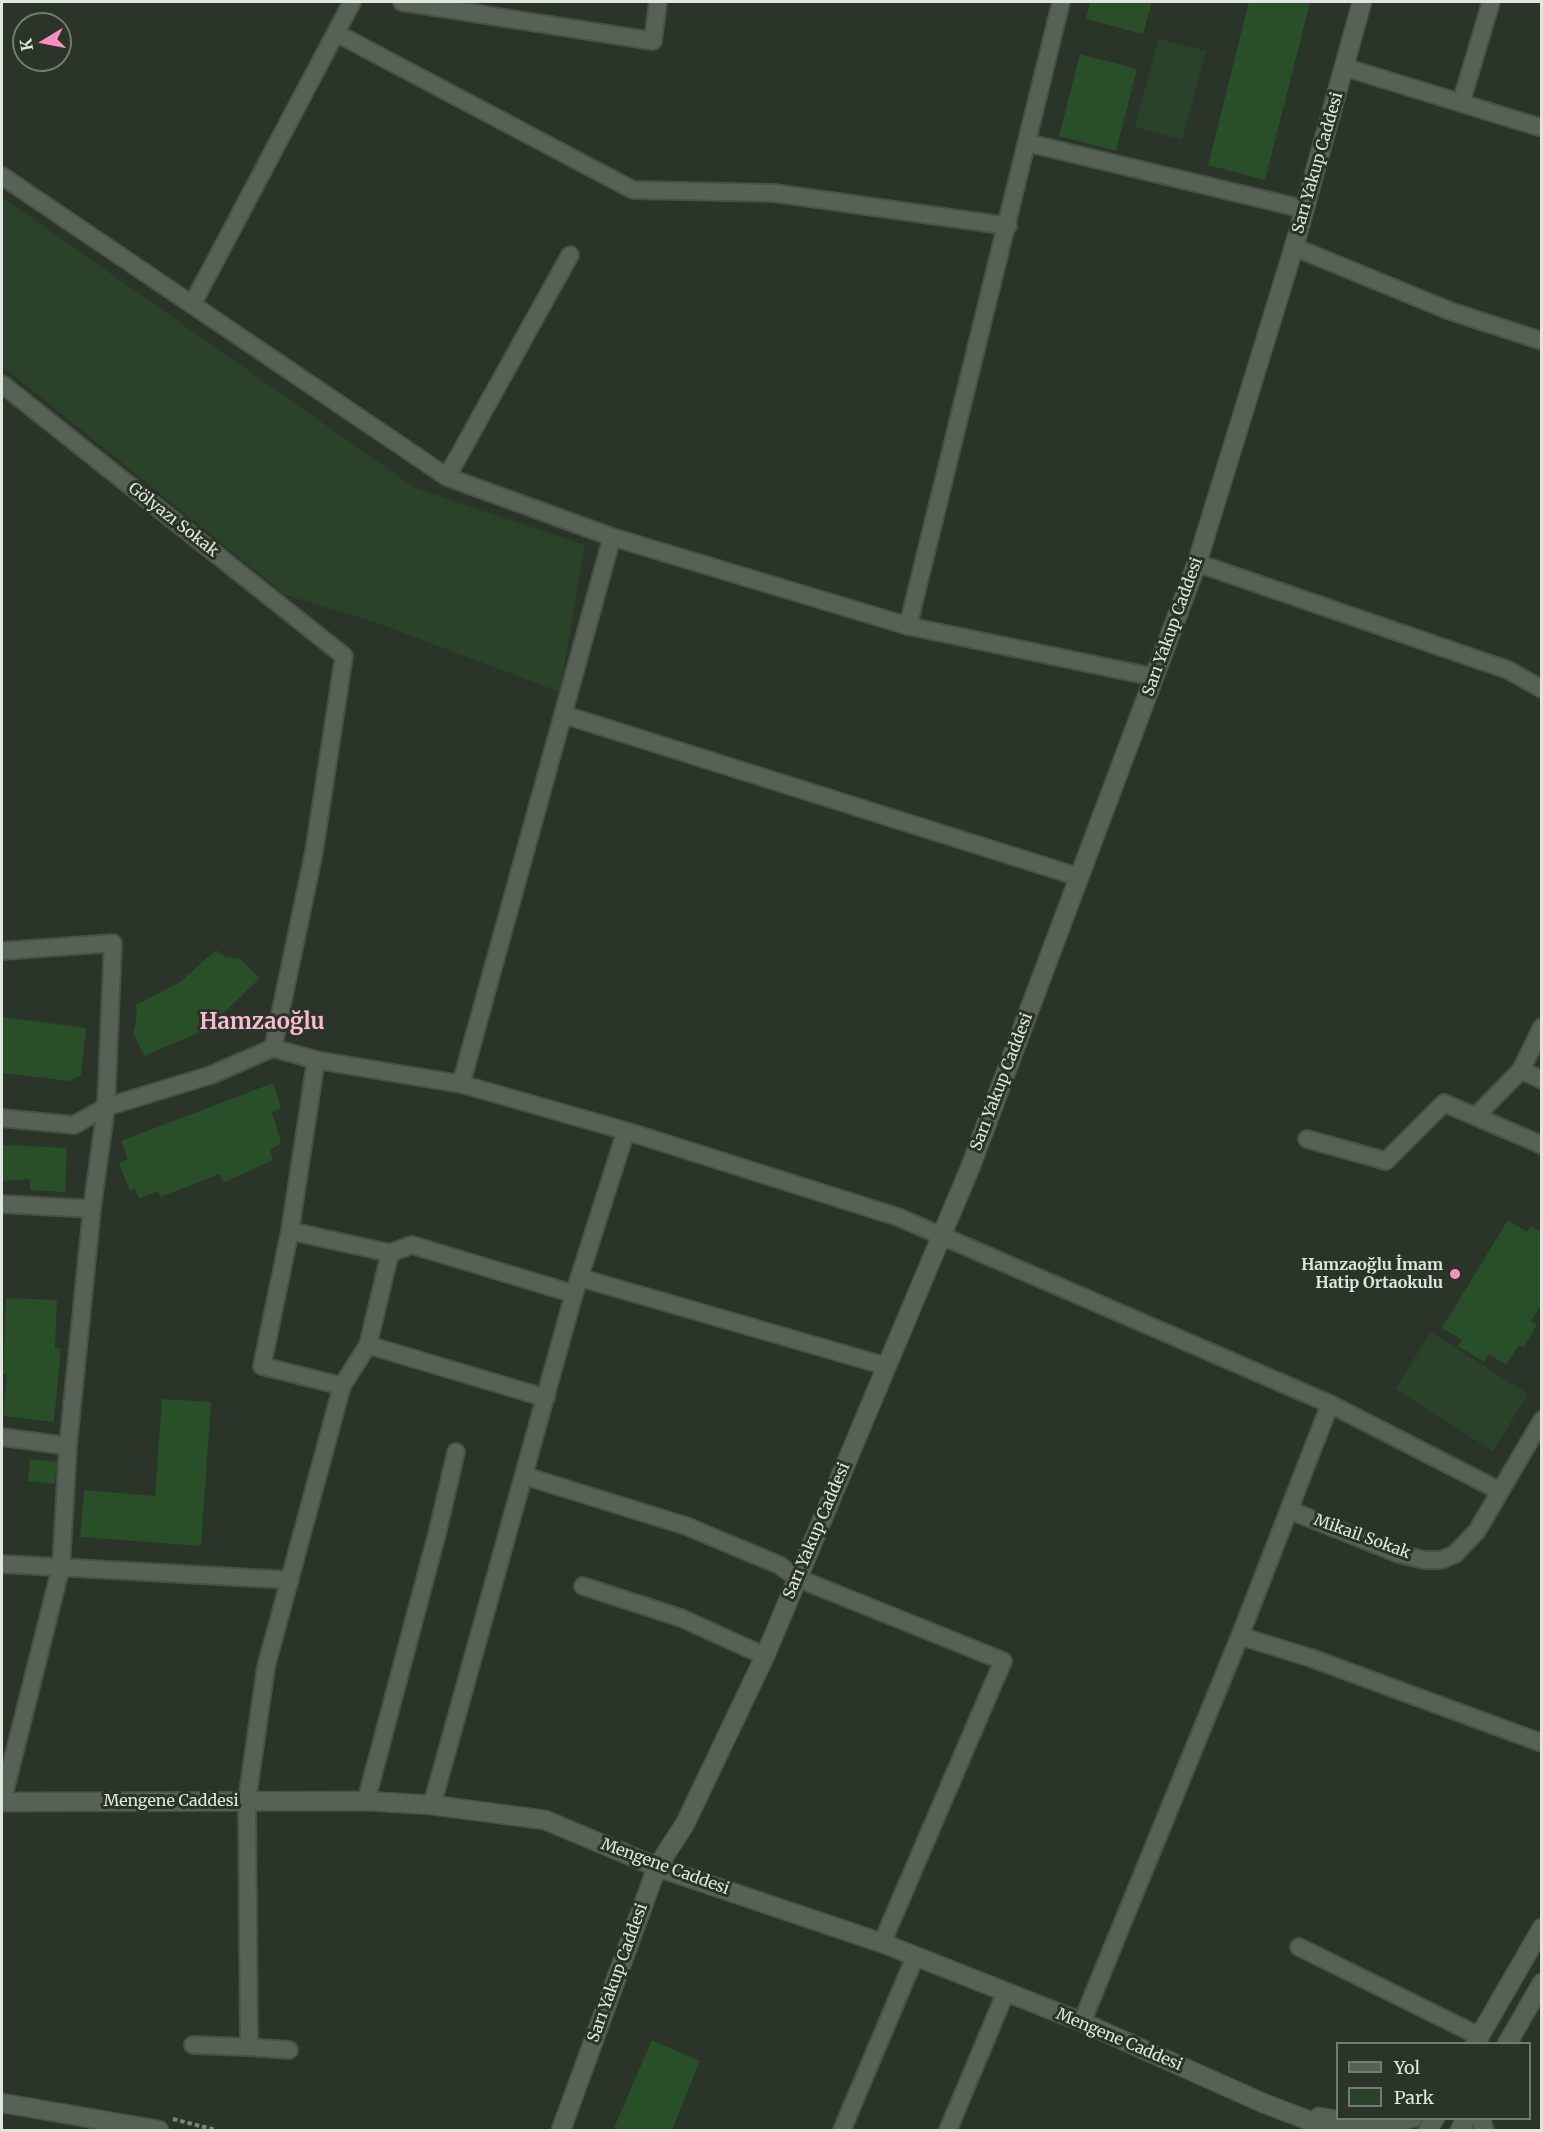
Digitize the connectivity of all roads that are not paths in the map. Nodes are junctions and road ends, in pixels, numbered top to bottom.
1 (352, 2) edge
2 (402, 2) edge
3 (658, 2) edge
4 (1061, 2) edge
5 (1362, 2) edge
6 (1491, 2) edge
7 (336, 33) junction
8 (1344, 67) junction
9 (1461, 103) junction
10 (1542, 128) edge
11 (1028, 143) junction
12 (2, 176) edge
13 (1304, 209) junction
14 (1008, 226) junction
15 (1294, 247) junction
16 (570, 255) dead end
17 (193, 303) junction
18 (1542, 341) edge
19 (2, 384) edge
20 (447, 477) junction
21 (612, 537) junction
22 (1197, 563) junction
23 (908, 626) junction
24 (1154, 677) junction
25 (1542, 689) edge
26 (565, 715) junction
27 (1079, 877) junction
28 (2, 951) edge
29 (1542, 1027) edge
30 (273, 1048) junction
31 (316, 1060) junction
32 (1521, 1070) junction
33 (1542, 1080) edge
34 (461, 1084) junction
35 (105, 1107) junction
36 (1476, 1116) junction
37 (2, 1118) edge
38 (626, 1131) junction
39 (1307, 1140) dead end
40 (1542, 1145) edge
41 (2, 1204) edge
42 (92, 1209) junction
43 (290, 1231) junction
44 (941, 1236) junction
45 (390, 1252) junction
46 (581, 1278) junction
47 (574, 1294) junction
48 (368, 1346) junction
49 (886, 1366) junction
50 (342, 1386) junction
51 (546, 1398) junction
52 (1330, 1404) junction
53 (1542, 1420) edge
54 (2, 1437) edge
55 (68, 1446) junction
56 (456, 1452) dead end
57 (525, 1476) junction
58 (1500, 1491) junction
59 (1289, 1510) junction
60 (2, 1564) edge
61 (62, 1568) junction
62 (797, 1578) junction
63 (290, 1580) junction
64 (583, 1586) dead end
65 (1240, 1636) junction
66 (765, 1656) junction
67 (1542, 1743) edge
68 (247, 1800) junction
69 (366, 1801) junction
70 (2, 1802) edge
71 (432, 1805) junction
72 (657, 1867) junction
73 (1542, 1928) edge
74 (882, 1943) junction
75 (1299, 1947) dead end
76 (915, 1957) junction
77 (1542, 1983) edge
78 (1005, 1994) junction
79 (1082, 2022) junction
80 (1477, 2040) edge
81 (1508, 2042) edge
82 (193, 2045) dead end
83 (249, 2047) junction
84 (289, 2050) dead end
85 (2, 2103) edge
86 (1291, 2113) junction
87 (1336, 2120) edge
88 (1336, 2120) edge
89 (1410, 2120) edge
90 (159, 2130) edge
91 (561, 2130) edge
92 (842, 2130) edge
93 (948, 2130) edge
94 (1314, 2130) edge
95 (1334, 2130) edge

1 - 7 street
2 - 3 street
4 - 11 street
5 - 8 street, Sarı Yakup Caddesi
6 - 9 street
7 - 14 street
7 - 17 street
8 - 9 street
8 - 13 street, Sarı Yakup Caddesi
9 - 10 street
11 - 13 street
11 - 14 street
12 - 17 street
13 - 15 street, Sarı Yakup Caddesi
14 - 23 street
15 - 18 street
15 - 22 street, Sarı Yakup Caddesi
16 - 20 street
17 - 20 street
19 - 30 street, Gölyazı Sokak
20 - 21 street
21 - 23 street
21 - 26 street
22 - 24 street, Sarı Yakup Caddesi
22 - 25 street
23 - 24 street
24 - 27 street, Sarı Yakup Caddesi
26 - 27 street
26 - 34 street
27 - 44 street, Sarı Yakup Caddesi
28 - 35 street
29 - 32 street
30 - 31 street
30 - 35 street
31 - 34 street
31 - 43 street
32 - 33 street
32 - 36 street
34 - 38 street
35 - 37 street
35 - 42 street
36 - 39 street
36 - 40 street
38 - 44 street
38 - 46 street
41 - 42 street
42 - 55 street
43 - 45 street
43 - 50 street
44 - 49 street, Sarı Yakup Caddesi
44 - 52 street
45 - 47 street
45 - 48 street
46 - 47 street
46 - 49 street
47 - 51 street
48 - 50 street
48 - 51 street
49 - 62 street, Sarı Yakup Caddesi
50 - 63 street
51 - 57 street
52 - 58 street
52 - 59 street
53 - 58 street, Mikail Sokak
54 - 55 street
55 - 61 street
56 - 69 street
57 - 62 street
57 - 71 street
58 - 59 street, Mikail Sokak
59 - 65 street
60 - 61 street
61 - 63 street
61 - 70 street
62 - 66 street, Sarı Yakup Caddesi
62 - 74 street
63 - 68 street
64 - 66 street
65 - 67 street
65 - 79 street
66 - 72 street, Sarı Yakup Caddesi
68 - 69 street, Mengene Caddesi
68 - 70 street, Mengene Caddesi
68 - 83 street
69 - 71 street, Mengene Caddesi
71 - 72 street, Mengene Caddesi
72 - 74 street, Mengene Caddesi
72 - 91 street, Sarı Yakup Caddesi
73 - 80 street
74 - 76 street, Mengene Caddesi
75 - 80 street
76 - 78 street, Mengene Caddesi
76 - 92 street
77 - 81 street
78 - 79 street, Mengene Caddesi
78 - 93 street
79 - 86 street, Mengene Caddesi
82 - 83 street
83 - 84 street
85 - 90 street
86 - 88 street
86 - 94 street
86 - 95 street
87 - 89 street

